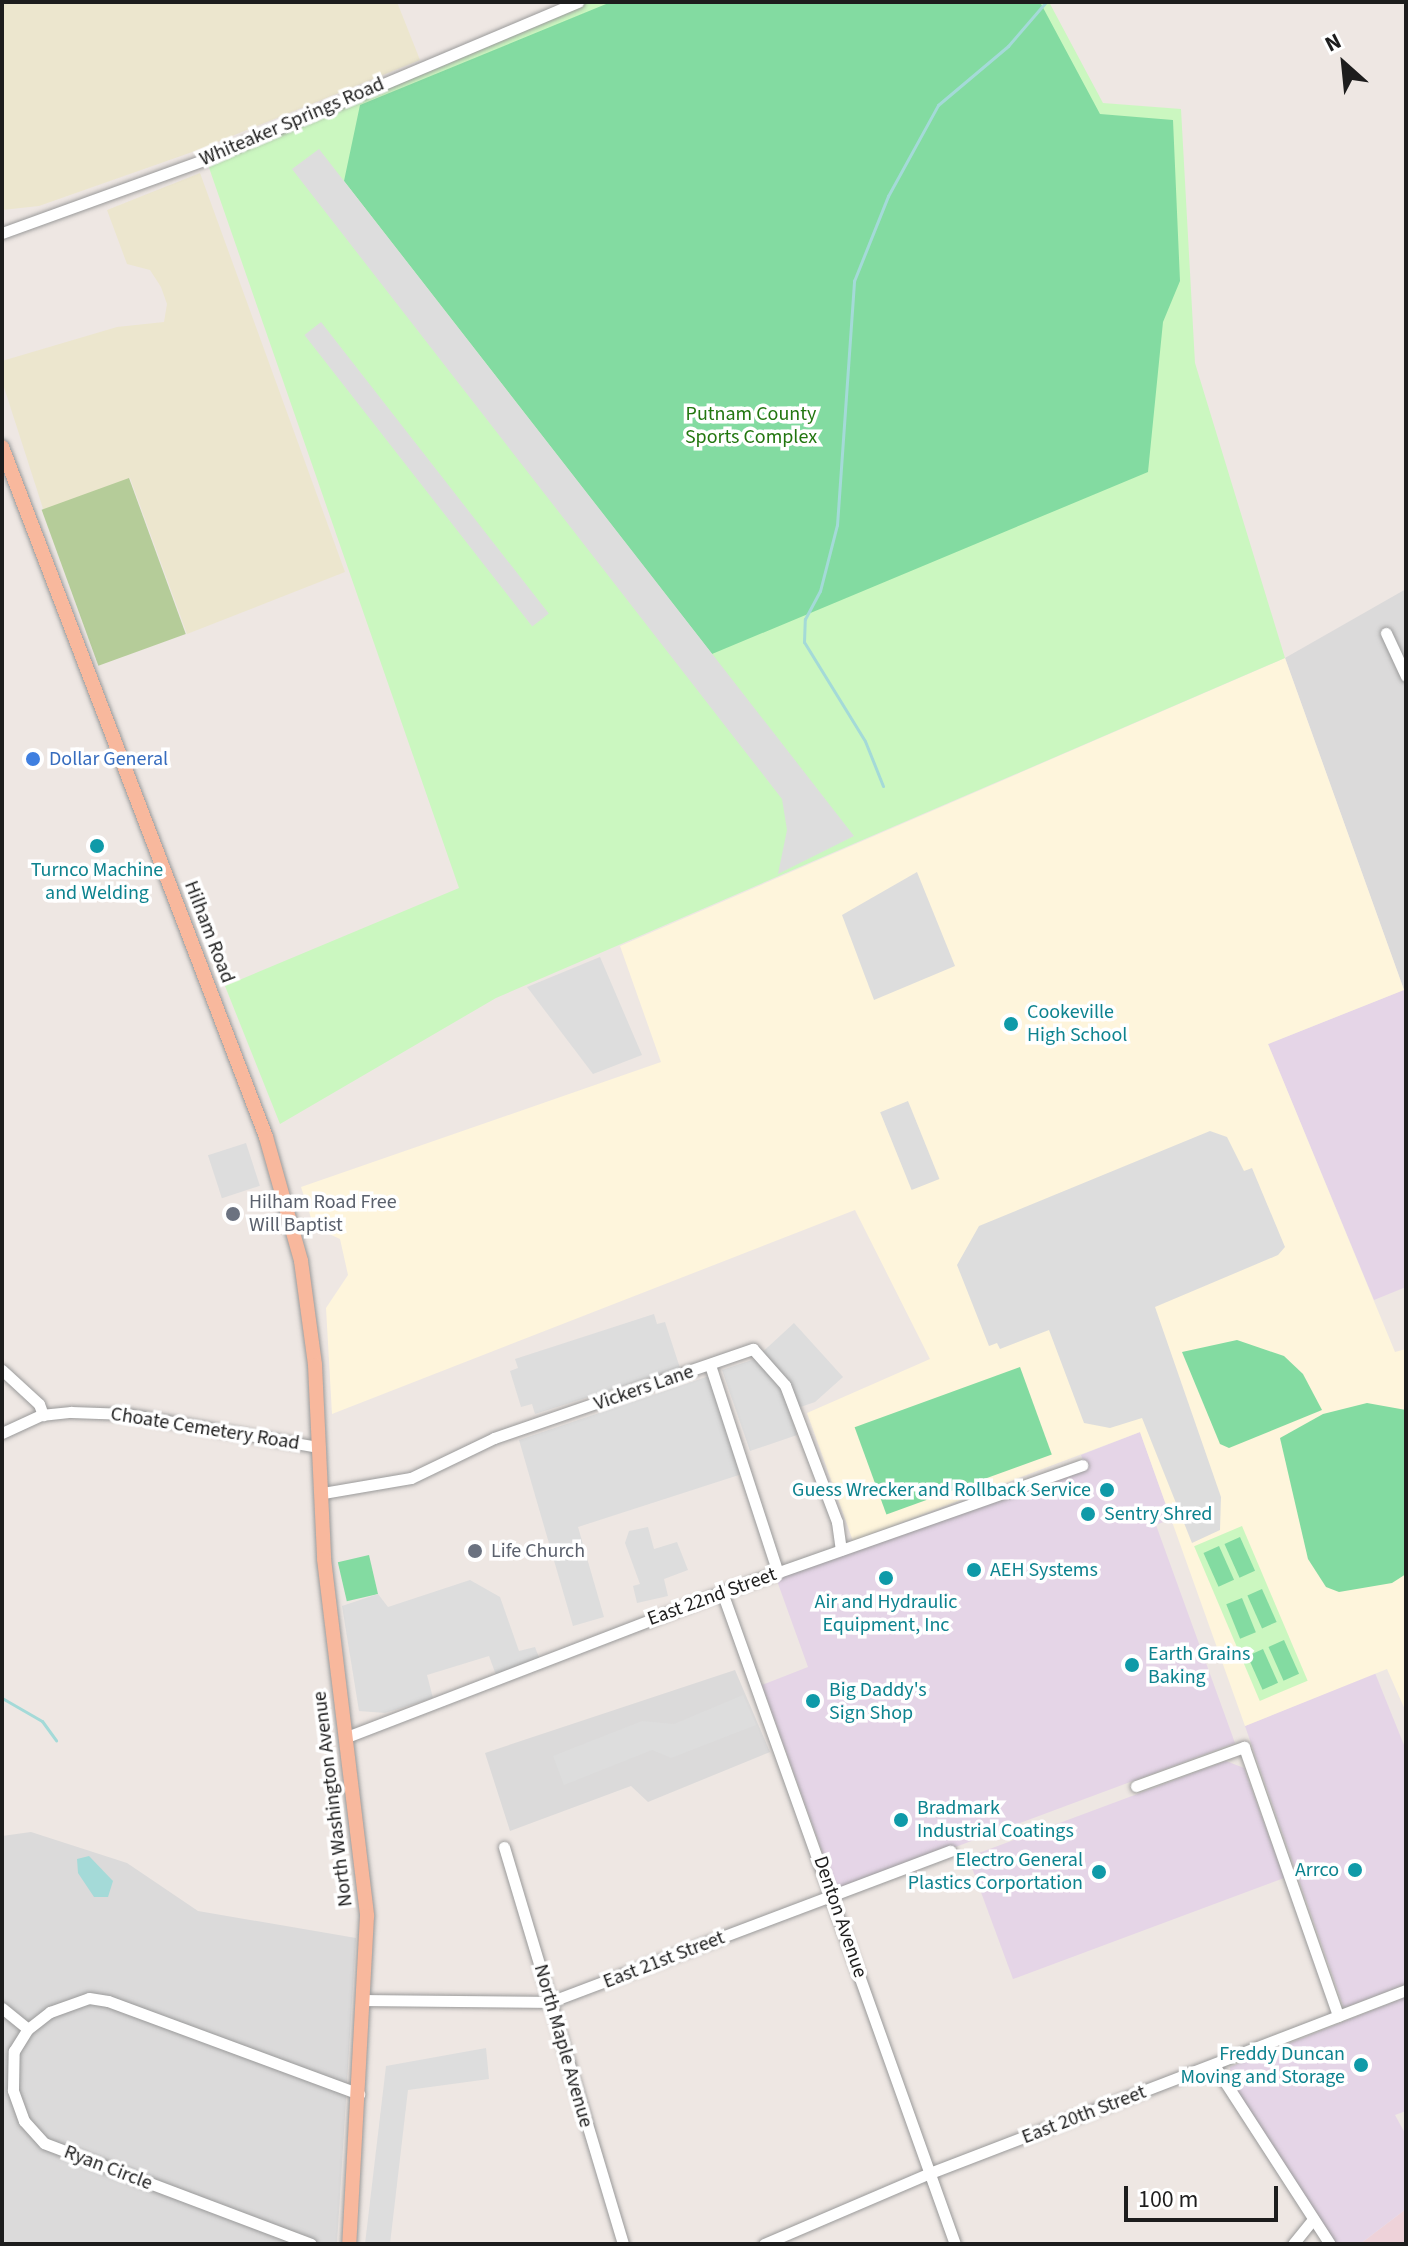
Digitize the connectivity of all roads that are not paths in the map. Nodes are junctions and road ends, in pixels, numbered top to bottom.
1 (578, 2) edge
2 (2, 233) edge
3 (2, 447) edge
4 (1386, 633) dead end
5 (1406, 676) edge
6 (710, 1365) junction
7 (2, 1370) edge
8 (43, 1415) junction
9 (2, 1433) edge
10 (319, 1447) junction
11 (1082, 1465) dead end
12 (323, 1493) junction
13 (841, 1550) junction
14 (778, 1573) junction
15 (722, 1592) junction
16 (347, 1737) junction
17 (1136, 1786) dead end
18 (504, 1847) dead end
19 (950, 1851) dead end
20 (832, 1895) junction
21 (1406, 1990) edge
22 (366, 2000) junction
23 (550, 2002) junction
24 (2, 2008) edge
25 (1338, 2016) junction
26 (28, 2029) junction
27 (1214, 2065) junction
28 (359, 2094) junction
29 (930, 2173) junction
30 (1313, 2219) junction
31 (311, 2244) edge
32 (349, 2244) edge
33 (623, 2244) edge
34 (764, 2244) edge
35 (955, 2244) edge
36 (1293, 2244) edge
37 (1330, 2244) edge

1 - 2 street, Whiteaker Springs Road
3 - 10 main road, Hilham Road
4 - 5 street
6 - 12 street, Vickers Lane
6 - 13 street, Vickers Lane
6 - 14 street
7 - 8 street
8 - 9 street, Choate Cemetery Road
8 - 10 street, Choate Cemetery Road
10 - 12 main road, North Washington Avenue
11 - 13 street, East 22nd Street
12 - 16 main road, North Washington Avenue
13 - 14 street, East 22nd Street
14 - 15 street, East 22nd Street
15 - 16 street, East 22nd Street
15 - 20 street, Denton Avenue
16 - 22 main road, North Washington Avenue
17 - 25 street
18 - 23 street, North Maple Avenue
19 - 20 street, East 21st Street
20 - 23 street, East 21st Street
20 - 29 street, Denton Avenue
21 - 25 street, East 20th Street
22 - 23 street, East 21st Street
22 - 28 main road, North Washington Avenue
23 - 33 street, North Maple Avenue
24 - 26 street
25 - 27 street, East 20th Street
26 - 28 street
26 - 31 street, Ryan Circle
27 - 29 street, East 20th Street
27 - 30 street
28 - 32 main road, North Washington Avenue
29 - 34 street, East 20th Street
29 - 35 street, Denton Avenue
30 - 36 street
30 - 37 street

